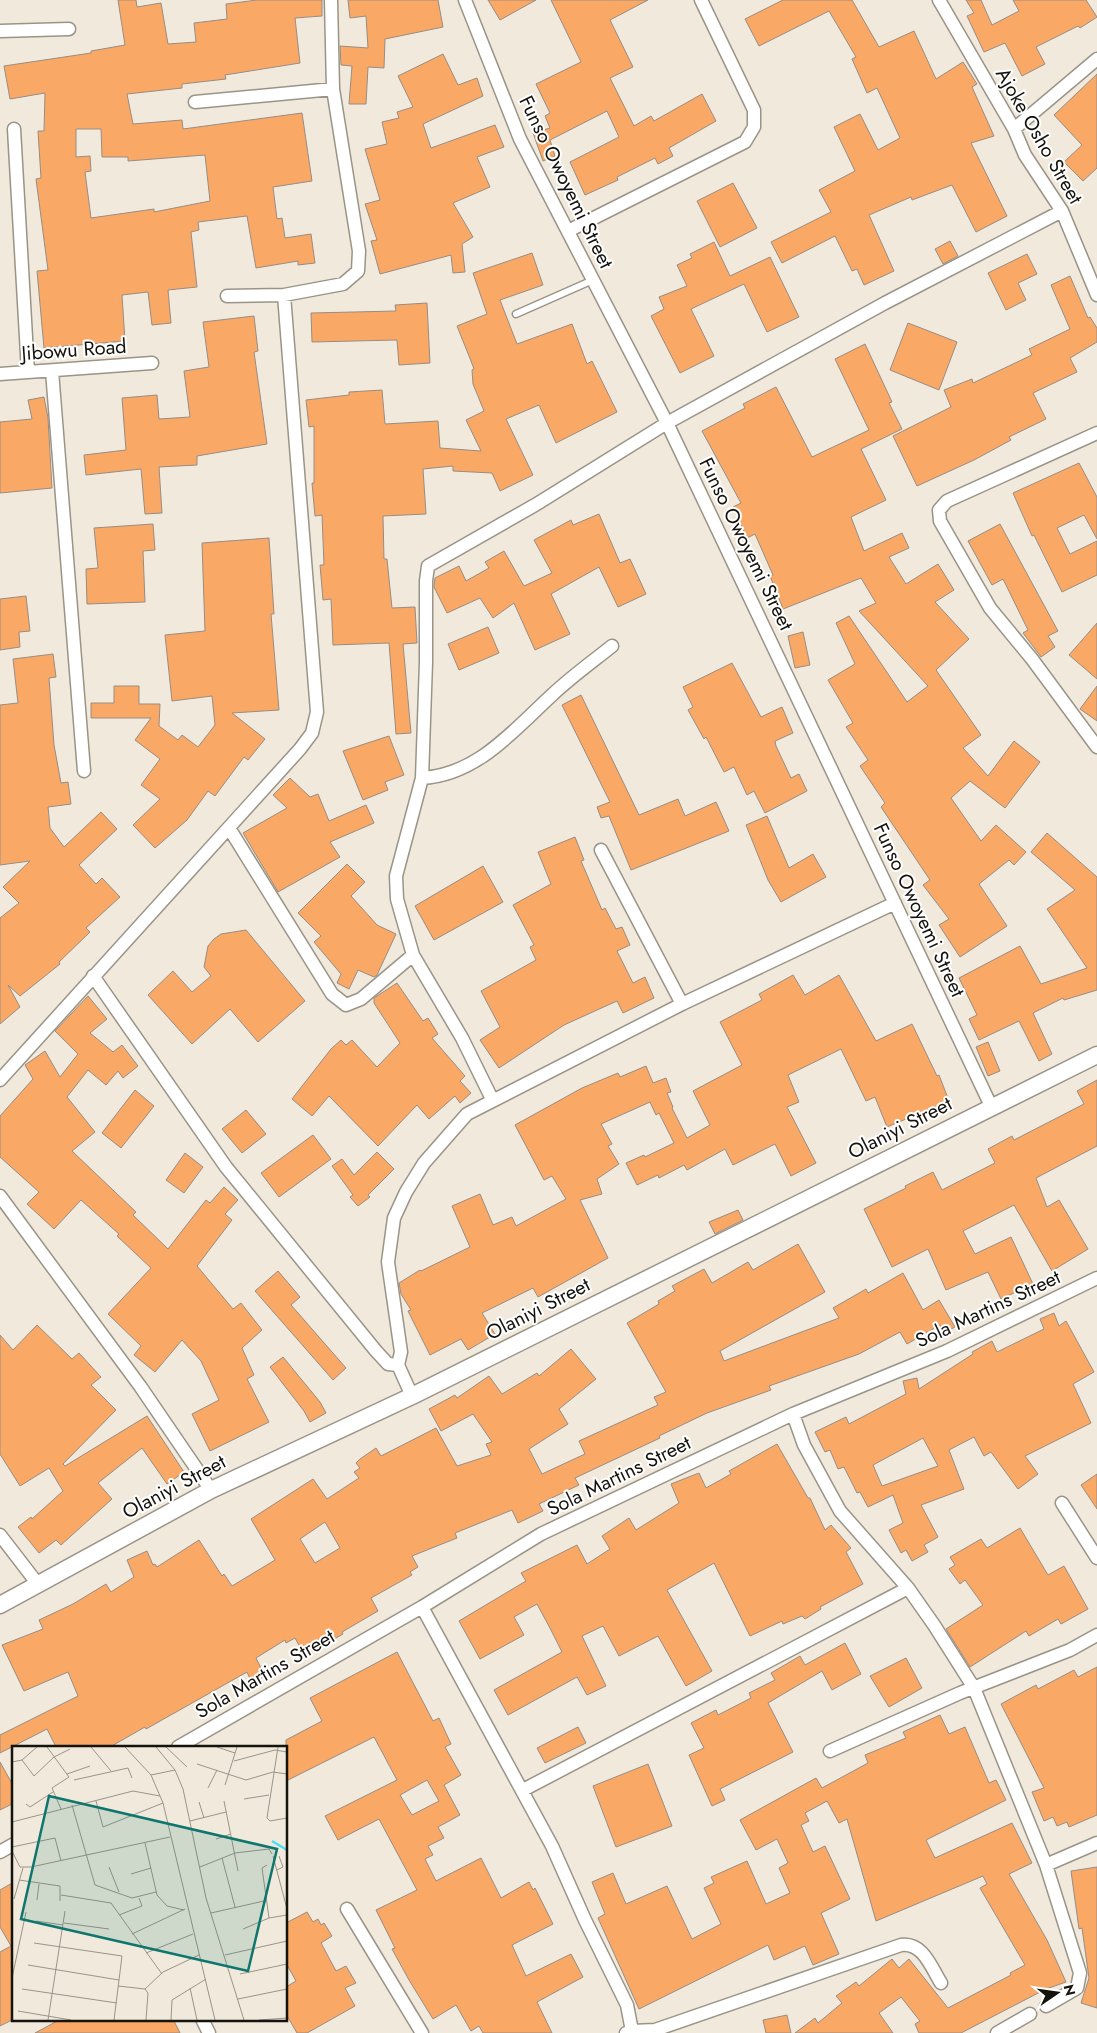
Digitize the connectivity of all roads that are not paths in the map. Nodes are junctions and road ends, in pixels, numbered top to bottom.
1 (331, 0) edge
2 (465, 0) edge
3 (701, 0) edge
4 (940, 0) edge
5 (69, 29) dead end
6 (0, 31) edge
7 (1097, 59) edge
8 (333, 89) junction
9 (195, 102) dead end
10 (14, 129) dead end
11 (1014, 129) junction
12 (1062, 211) junction
13 (568, 231) junction
14 (593, 280) junction
15 (284, 295) junction
16 (1097, 295) edge
17 (227, 296) dead end
18 (516, 314) dead end
19 (152, 363) dead end
20 (52, 371) junction
21 (28, 372) junction
22 (0, 374) edge
23 (667, 423) junction
24 (1097, 433) edge
25 (612, 646) dead end
26 (1097, 747) edge
27 (84, 771) dead end
28 (422, 778) junction
29 (229, 828) junction
30 (600, 850) dead end
31 (895, 903) junction
32 (413, 955) junction
33 (93, 976) junction
34 (682, 1004) junction
35 (1097, 1055) edge
36 (0, 1080) edge
37 (492, 1099) junction
38 (991, 1106) junction
39 (0, 1196) edge
40 (1097, 1278) edge
41 (398, 1365) junction
42 (412, 1396) junction
43 (793, 1414) junction
44 (211, 1490) junction
45 (1062, 1503) dead end
46 (0, 1535) edge
47 (1097, 1558) edge
48 (38, 1583) junction
49 (908, 1588) junction
50 (0, 1605) edge
51 (422, 1607) junction
52 (1097, 1635) edge
53 (974, 1688) junction
54 (180, 1746) edge
55 (830, 1751) dead end
56 (523, 1790) junction
57 (1097, 1843) edge
58 (12, 1845) edge
59 (0, 1852) edge
60 (1046, 1865) junction
61 (347, 1909) dead end
62 (941, 1983) dead end
63 (1046, 2006) dead end
64 (1030, 2014) dead end
65 (202, 2020) edge
66 (629, 2032) edge
67 (209, 2033) edge
68 (422, 2033) edge
69 (997, 2033) edge

1 - 8 street
2 - 13 street, Funso Owoyemi Street
3 - 13 street
4 - 11 street, Ajoke Osho Street
5 - 6 street
7 - 11 street
8 - 9 street
8 - 15 street
10 - 21 street
11 - 12 street, Ajoke Osho Street
12 - 16 street, Ajoke Osho Street
12 - 23 street
13 - 14 street, Funso Owoyemi Street
14 - 18 lane
14 - 23 street, Funso Owoyemi Street
15 - 17 street
15 - 29 street
19 - 20 street, Jibowu Road
20 - 21 street, Jibowu Road
20 - 27 street
21 - 22 street, Jibowu Road
23 - 28 street
23 - 31 street, Funso Owoyemi Street
24 - 26 street
25 - 28 street
28 - 32 street
29 - 32 street
29 - 33 street
30 - 34 street
31 - 34 street
31 - 38 street, Funso Owoyemi Street
32 - 37 street
33 - 36 street
33 - 41 street
34 - 37 street
35 - 38 street, Olaniyi Street
37 - 41 street
38 - 42 street, Olaniyi Street
39 - 44 street
40 - 43 street, Sola Martins Street
41 - 42 street
42 - 44 street, Olaniyi Street
43 - 49 street
43 - 51 street, Sola Martins Street
44 - 48 street, Olaniyi Street
45 - 47 street
46 - 48 street
48 - 50 street, Olaniyi Street
49 - 53 street
49 - 56 street
51 - 54 street, Sola Martins Street
51 - 56 street
52 - 53 street
53 - 55 street
53 - 60 street
56 - 66 street
57 - 60 street
58 - 59 street
60 - 63 street
61 - 68 street
62 - 66 street
64 - 69 street
65 - 67 street

